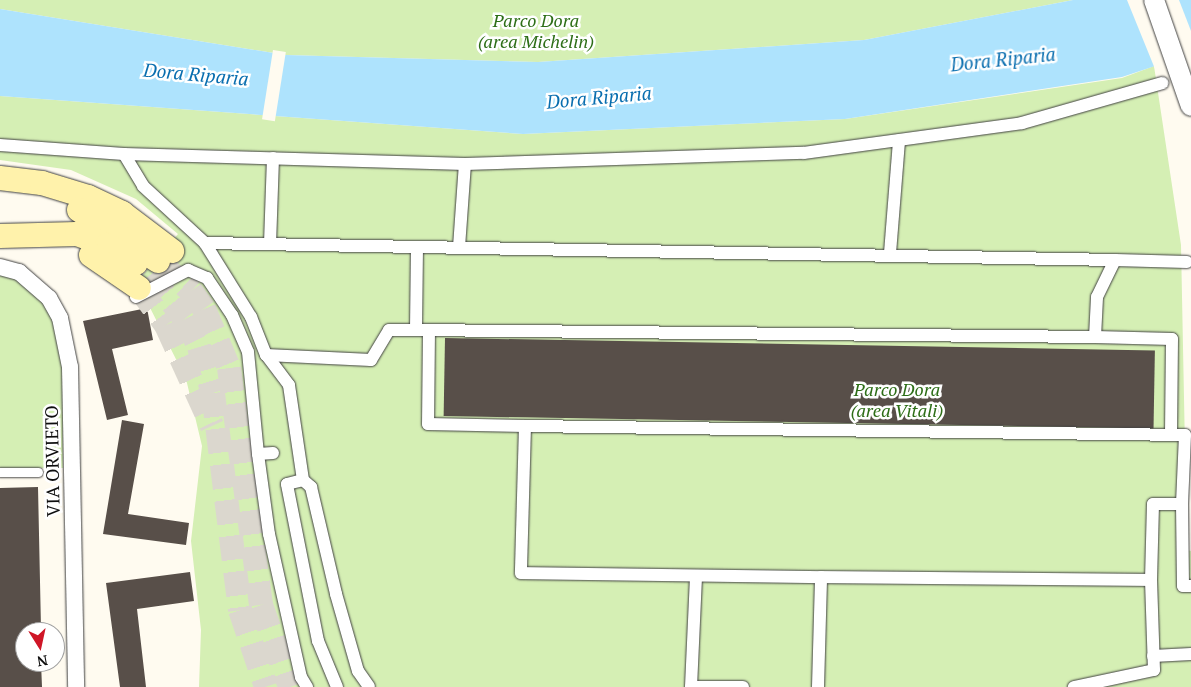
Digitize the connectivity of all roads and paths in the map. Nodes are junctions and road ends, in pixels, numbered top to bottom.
1 (1154, 0) edge
2 (1162, 84) dead end
3 (1191, 106) edge
4 (899, 140) junction
5 (0, 145) edge
6 (124, 154) junction
7 (273, 158) junction
8 (465, 164) junction
9 (0, 178) edge
10 (0, 191) edge
11 (0, 236) edge
12 (205, 243) junction
13 (270, 244) junction
14 (417, 247) junction
15 (459, 247) junction
16 (890, 253) junction
17 (1114, 260) junction
18 (1189, 264) edge
19 (1126, 266) dead end
20 (0, 268) edge
21 (150, 275) junction
22 (423, 330) junction
23 (1095, 337) junction
24 (266, 355) junction
25 (524, 426) junction
26 (1171, 435) junction
27 (273, 453) dead end
28 (258, 454) junction
29 (0, 472) edge
30 (38, 472) dead end
31 (303, 480) junction
32 (1182, 504) junction
33 (696, 576) junction
34 (821, 577) junction
35 (1152, 580) junction
36 (1191, 586) edge
37 (1191, 654) edge
38 (1154, 656) junction
39 (76, 687) edge
40 (307, 687) edge
41 (337, 687) edge
42 (369, 687) edge
43 (692, 687) edge
44 (743, 687) edge
45 (818, 687) edge
46 (1074, 687) edge

1 - 3 street
2 - 4 street
4 - 8 street
4 - 16 street
5 - 6 street
6 - 7 street
6 - 12 street
7 - 8 street
7 - 13 street
8 - 15 street
9 - 21 main road
10 - 21 main road
11 - 21 main road
12 - 13 street
12 - 24 street
13 - 14 street
14 - 15 street
14 - 22 street
15 - 16 street
16 - 17 street
17 - 18 street
17 - 23 street
18 - 19 lane
20 - 39 street, VIA ORVIETO
21 - 28 street
22 - 23 street
22 - 24 street
22 - 25 street
23 - 26 street
24 - 31 street
25 - 26 street
25 - 33 street
26 - 32 street
27 - 28 street
28 - 40 street
29 - 30 lane
31 - 41 street
31 - 42 street
32 - 35 street
32 - 36 street
33 - 34 street
33 - 43 street
34 - 35 street
34 - 45 street
35 - 38 street
37 - 38 street
38 - 46 street
43 - 44 street

